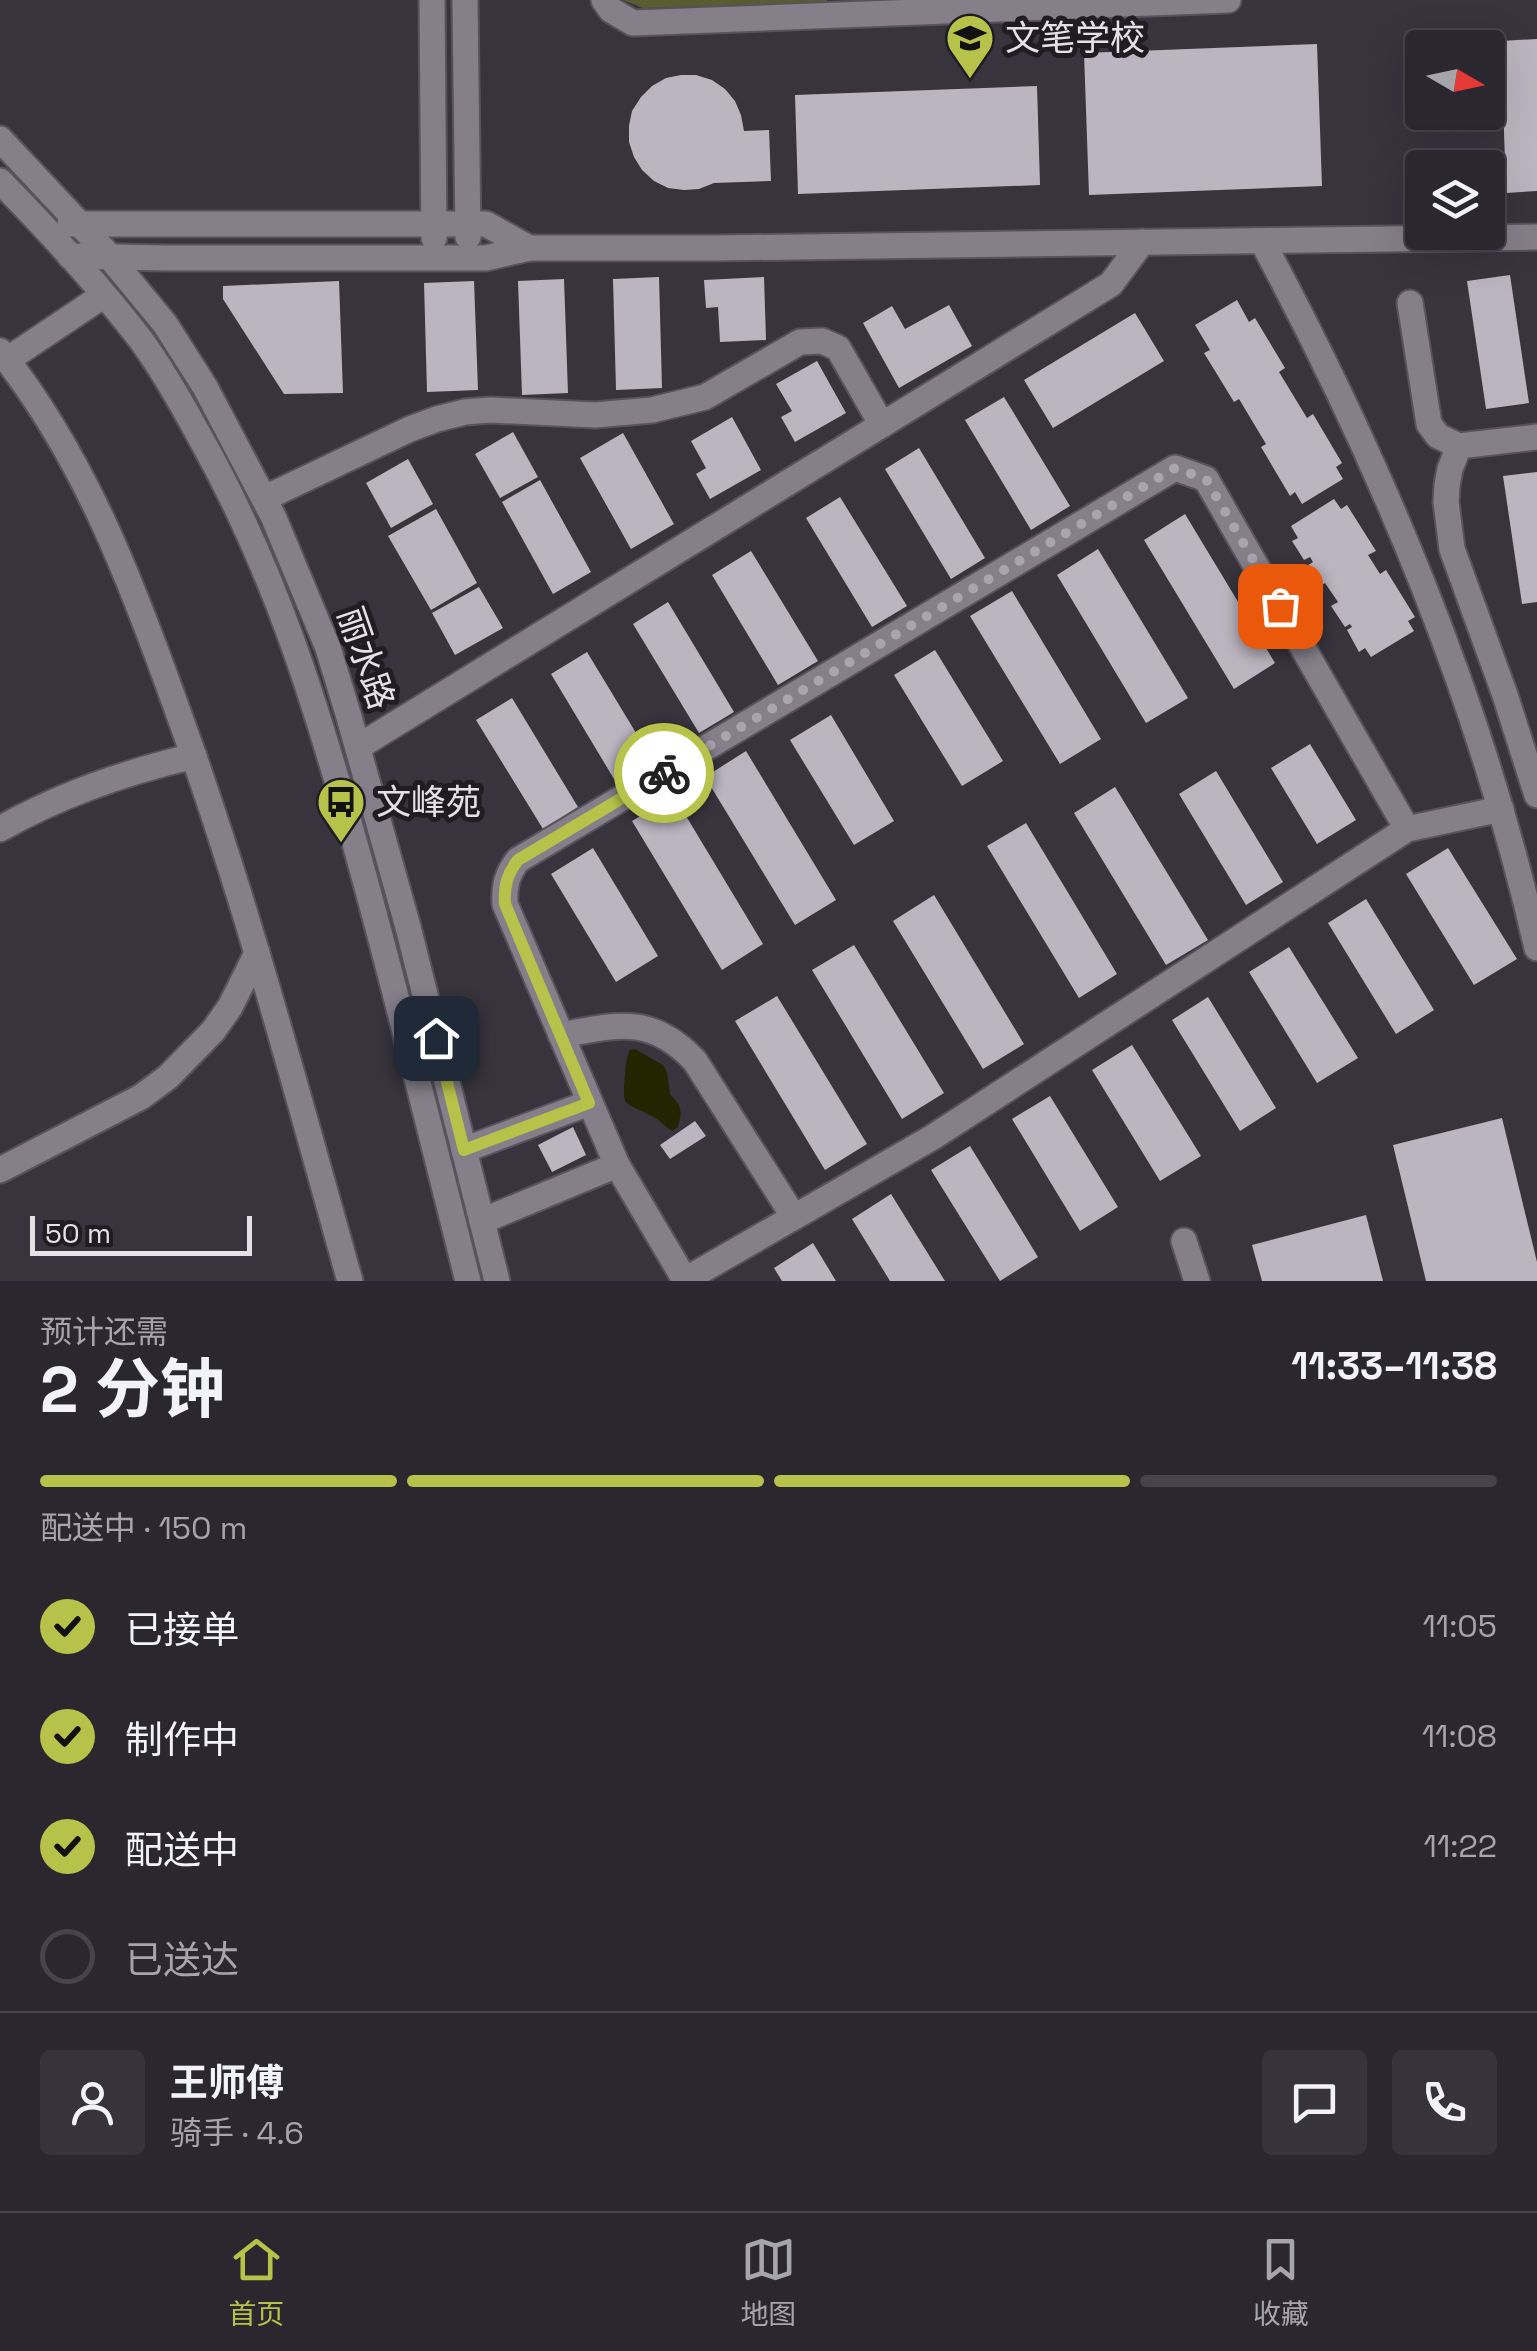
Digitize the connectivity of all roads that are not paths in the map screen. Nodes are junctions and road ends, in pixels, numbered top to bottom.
1 (432, 0) edge
2 (464, 0) edge
3 (604, 0) edge
4 (1210, 0) edge
5 (1228, 0) edge
6 (0, 139) edge
7 (0, 180) edge
8 (41, 224) junction
9 (80, 224) junction
10 (434, 224) junction
11 (467, 224) junction
12 (1537, 237) edge
13 (1262, 241) junction
14 (1142, 242) junction
15 (529, 248) junction
16 (70, 256) junction
17 (109, 257) junction
18 (434, 258) junction
19 (468, 258) junction
20 (104, 295) junction
21 (1410, 303) dead end
22 (4, 356) edge
23 (882, 425) junction
24 (1537, 437) edge
25 (1459, 446) junction
26 (264, 498) junction
27 (358, 747) junction
28 (194, 756) junction
29 (1537, 795) edge
30 (1502, 809) junction
31 (0, 829) edge
32 (1408, 829) junction
33 (1527, 866) edge
34 (1534, 920) edge
35 (1537, 948) edge
36 (258, 954) junction
37 (561, 1035) junction
38 (589, 1103) junction
39 (464, 1150) junction
40 (617, 1165) junction
41 (0, 1170) edge
42 (794, 1218) junction
43 (482, 1221) junction
44 (1184, 1241) dead end
45 (350, 1281) edge
46 (468, 1281) edge
47 (497, 1281) edge
48 (1198, 1281) edge

1 - 10 street
2 - 11 street
3 - 4 street
4 - 5 street
6 - 9 street, 丽水路
7 - 8 street, 丽水路
8 - 9 street
8 - 16 street, 丽水路
9 - 10 street
9 - 17 street, 丽水路
10 - 11 street
10 - 18 street
11 - 15 street
11 - 19 street
12 - 13 street
13 - 14 street
13 - 30 street
14 - 15 street
14 - 23 street
15 - 19 street
16 - 17 street
16 - 20 street, 丽水路
17 - 18 street
17 - 26 street, 丽水路
18 - 19 street
20 - 22 street
20 - 46 street, 丽水路
21 - 25 street
22 - 28 street
23 - 26 street
23 - 27 street
24 - 25 street
25 - 29 street
26 - 27 street, 丽水路
27 - 39 street, 丽水路
28 - 31 street
28 - 36 street
30 - 32 street
30 - 33 street
32 - 37 street
32 - 42 street
33 - 34 street
34 - 35 street
36 - 41 street
36 - 45 street
37 - 38 street
37 - 42 street
38 - 39 street
38 - 40 street
39 - 43 street, 丽水路
40 - 42 street
40 - 43 street
43 - 47 street, 丽水路
44 - 48 street

